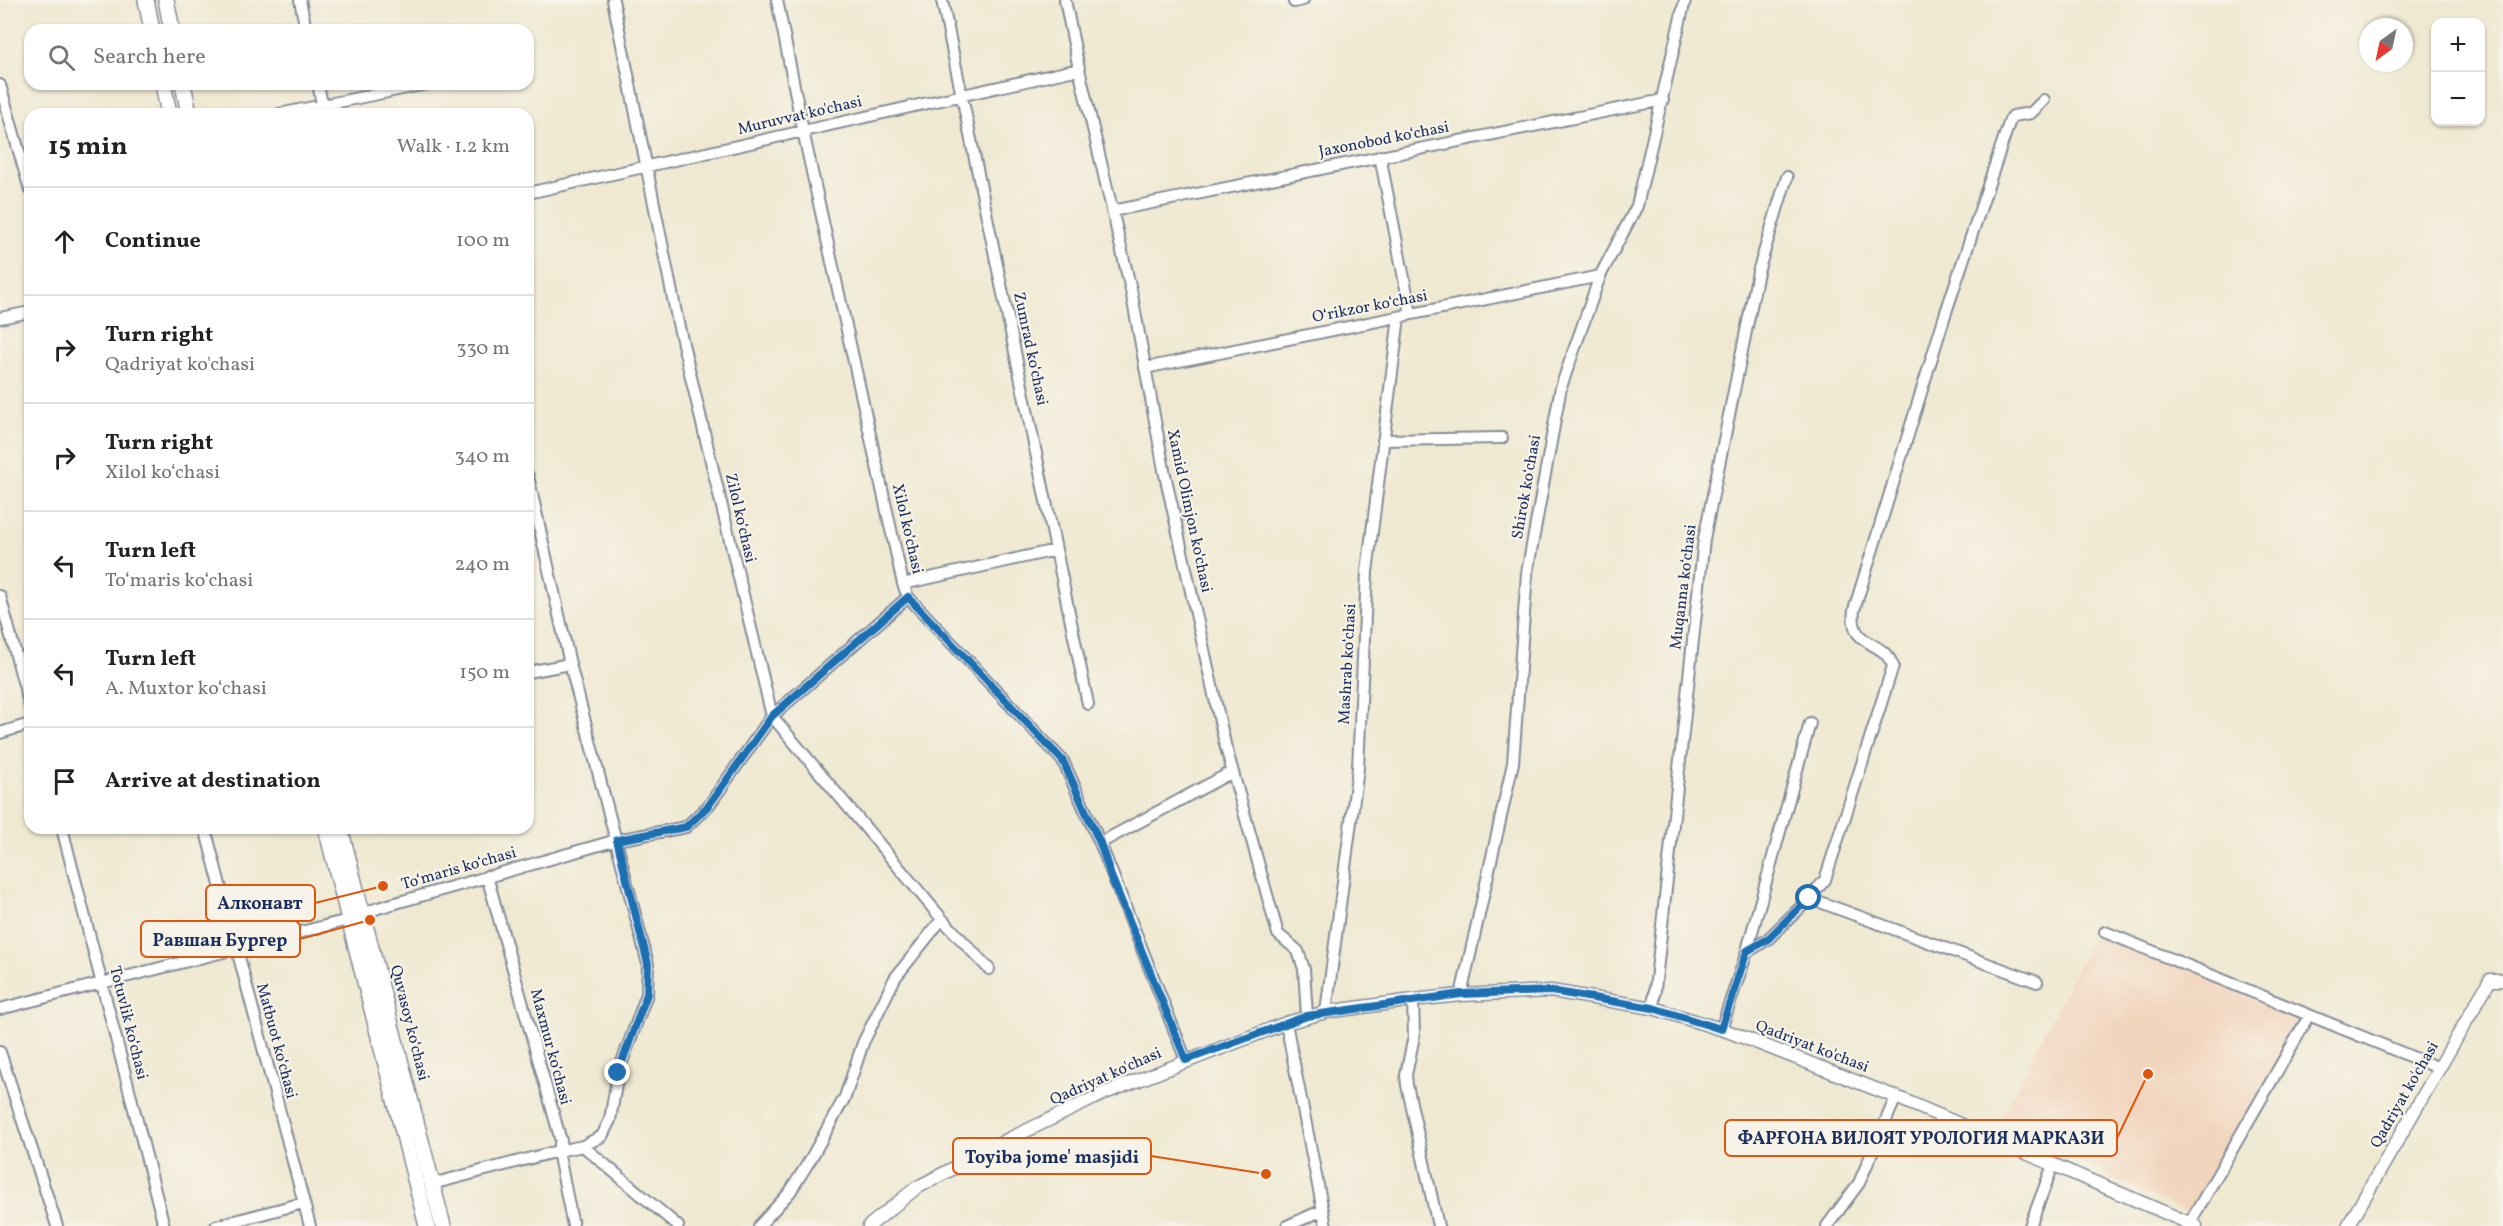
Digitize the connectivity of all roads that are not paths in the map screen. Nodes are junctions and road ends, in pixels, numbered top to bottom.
1 (146, 0) edge
2 (166, 0) edge
3 (300, 0) edge
4 (613, 0) edge
5 (777, 0) edge
6 (942, 0) edge
7 (1065, 0) edge
8 (1685, 0) edge
9 (151, 24) edge
10 (171, 24) edge
11 (305, 24) edge
12 (1079, 69) junction
13 (0, 85) edge
14 (164, 90) edge
15 (184, 90) edge
16 (319, 90) edge
17 (396, 90) edge
18 (962, 96) junction
19 (1663, 100) junction
20 (2044, 100) dead end
21 (322, 104) junction
22 (168, 108) edge
23 (188, 108) edge
24 (305, 108) edge
25 (803, 131) junction
26 (1380, 156) junction
27 (646, 165) junction
28 (24, 169) edge
29 (1787, 177) dead end
30 (534, 192) edge
31 (1112, 210) junction
32 (1600, 276) junction
33 (24, 313) edge
34 (1411, 314) junction
35 (1399, 317) junction
36 (0, 318) edge
37 (1145, 368) junction
38 (1502, 438) dead end
39 (1383, 440) junction
40 (534, 503) edge
41 (1056, 550) junction
42 (903, 584) junction
43 (0, 596) edge
44 (908, 597) junction
45 (570, 664) junction
46 (534, 671) edge
47 (24, 685) edge
48 (1089, 704) dead end
49 (772, 716) junction
50 (1810, 723) dead end
51 (24, 726) edge
52 (0, 733) edge
53 (1232, 772) junction
54 (64, 834) edge
55 (207, 834) edge
56 (328, 834) edge
57 (341, 834) edge
58 (617, 840) junction
59 (1100, 843) junction
60 (487, 876) junction
61 (1809, 898) junction
62 (355, 917) junction
63 (942, 919) junction
64 (2105, 932) dead end
65 (236, 946) junction
66 (1745, 957) junction
67 (989, 969) dead end
68 (2497, 980) edge
69 (102, 982) junction
70 (2037, 982) dead end
71 (1461, 994) junction
72 (1413, 1000) junction
73 (1653, 1008) junction
74 (0, 1009) edge
75 (1326, 1012) junction
76 (1307, 1016) junction
77 (1286, 1023) junction
78 (2305, 1023) dead end
79 (1721, 1029) junction
80 (0, 1053) edge
81 (1186, 1060) junction
82 (2439, 1068) junction
83 (1896, 1097) junction
84 (583, 1146) junction
85 (558, 1151) junction
86 (2053, 1165) junction
87 (430, 1179) junction
88 (303, 1203) junction
89 (1323, 1210) junction
90 (2191, 1225) edge
91 (57, 1226) edge
92 (164, 1226) edge
93 (216, 1226) edge
94 (310, 1226) edge
95 (427, 1226) edge
96 (443, 1226) edge
97 (573, 1226) edge
98 (678, 1226) edge
99 (759, 1226) edge
100 (869, 1226) edge
101 (1287, 1226) edge
102 (1326, 1226) edge
103 (1438, 1226) edge
104 (1827, 1226) edge
105 (2030, 1226) edge
106 (2348, 1226) edge

1 - 9 main road
2 - 10 main road
3 - 11 street
4 - 27 street, Zilol koʻchasi
5 - 25 street, Xilol koʻchasi
6 - 18 street, Zumrad koʻchasi
7 - 12 street, Xamid Olimjon koʻchasi
8 - 19 street, Shirok koʻchasi
12 - 18 street, Muruvvat ko'chasi
12 - 31 street, Xamid Olimjon koʻchasi
13 - 28 street
14 - 22 main road
15 - 23 main road
16 - 21 street
17 - 21 street
18 - 25 street, Muruvvat ko'chasi
18 - 41 street, Zumrad koʻchasi
19 - 26 street, Jaxonobod koʻchasi
19 - 32 street, Shirok koʻchasi
20 - 61 street
21 - 24 street
25 - 27 street, Muruvvat ko'chasi
25 - 42 street, Xilol koʻchasi
26 - 31 street, Jaxonobod koʻchasi
26 - 34 street
27 - 30 street, Muruvvat ko'chasi
27 - 49 street, Zilol koʻchasi
29 - 73 street, Muqanna koʻchasi
31 - 37 street, Xamid Olimjon koʻchasi
32 - 34 street, Oʻrikzor koʻchasi
32 - 71 street, Shirok koʻchasi
33 - 36 street
34 - 35 street, Oʻrikzor koʻchasi
35 - 37 street, Oʻrikzor koʻchasi
35 - 39 street, Mashrab koʻchasi
37 - 53 street, Xamid Olimjon koʻchasi
38 - 39 street
39 - 75 street, Mashrab koʻchasi
40 - 45 street
41 - 42 street
41 - 48 street, Zumrad koʻchasi
42 - 44 street, Xilol koʻchasi
43 - 47 street
44 - 49 street, Toʻmaris koʻchasi
44 - 59 street, Xilol koʻchasi
45 - 46 street
45 - 58 street
49 - 58 street, Toʻmaris koʻchasi
49 - 63 street, Zilol koʻchasi
50 - 66 street
51 - 52 street
53 - 59 street
53 - 76 street, Xamid Olimjon koʻchasi
54 - 69 street, Totuvlik koʻchasi
55 - 65 street, Matbuot koʻchasi
56 - 62 main road, Quvasoy koʻchasi
57 - 62 main road, Quvasoy koʻchasi
58 - 60 street, Toʻmaris koʻchasi
58 - 84 street
59 - 81 street, Xilol koʻchasi
60 - 62 street, Toʻmaris koʻchasi
60 - 85 street, Maxmur koʻchasi
61 - 66 street
61 - 70 street
62 - 65 street, Toʻmaris koʻchasi
62 - 87 main road, Quvasoy koʻchasi
62 - 95 main road, Quvasoy koʻchasi
63 - 67 street, Zilol koʻchasi
63 - 99 street
64 - 82 street
65 - 69 street, Toʻmaris koʻchasi
65 - 88 street, Matbuot koʻchasi
66 - 79 street
68 - 82 street, Qadriyat ko'chasi
69 - 74 street, Toʻmaris koʻchasi
69 - 92 street, Totuvlik koʻchasi
71 - 72 street, Qadriyat ko'chasi
71 - 73 street, Qadriyat ko'chasi
72 - 75 street, Qadriyat ko'chasi
72 - 103 street
73 - 79 street, Qadriyat ko'chasi
75 - 76 street, Qadriyat ko'chasi
76 - 77 street, Qadriyat ko'chasi
77 - 81 street, Qadriyat ko'chasi
77 - 89 street
78 - 90 street
79 - 83 street, Qadriyat ko'chasi
80 - 91 street
81 - 100 street, Qadriyat ko'chasi
82 - 106 street, Qadriyat ko'chasi
83 - 86 street, Qadriyat ko'chasi
83 - 104 street
84 - 85 street
84 - 98 street
85 - 87 street
85 - 97 street, Maxmur koʻchasi
86 - 90 street, Qadriyat ko'chasi
86 - 105 street
87 - 96 main road, Quvasoy koʻchasi
88 - 93 street
88 - 94 street, Matbuot koʻchasi
89 - 101 street
89 - 102 street

